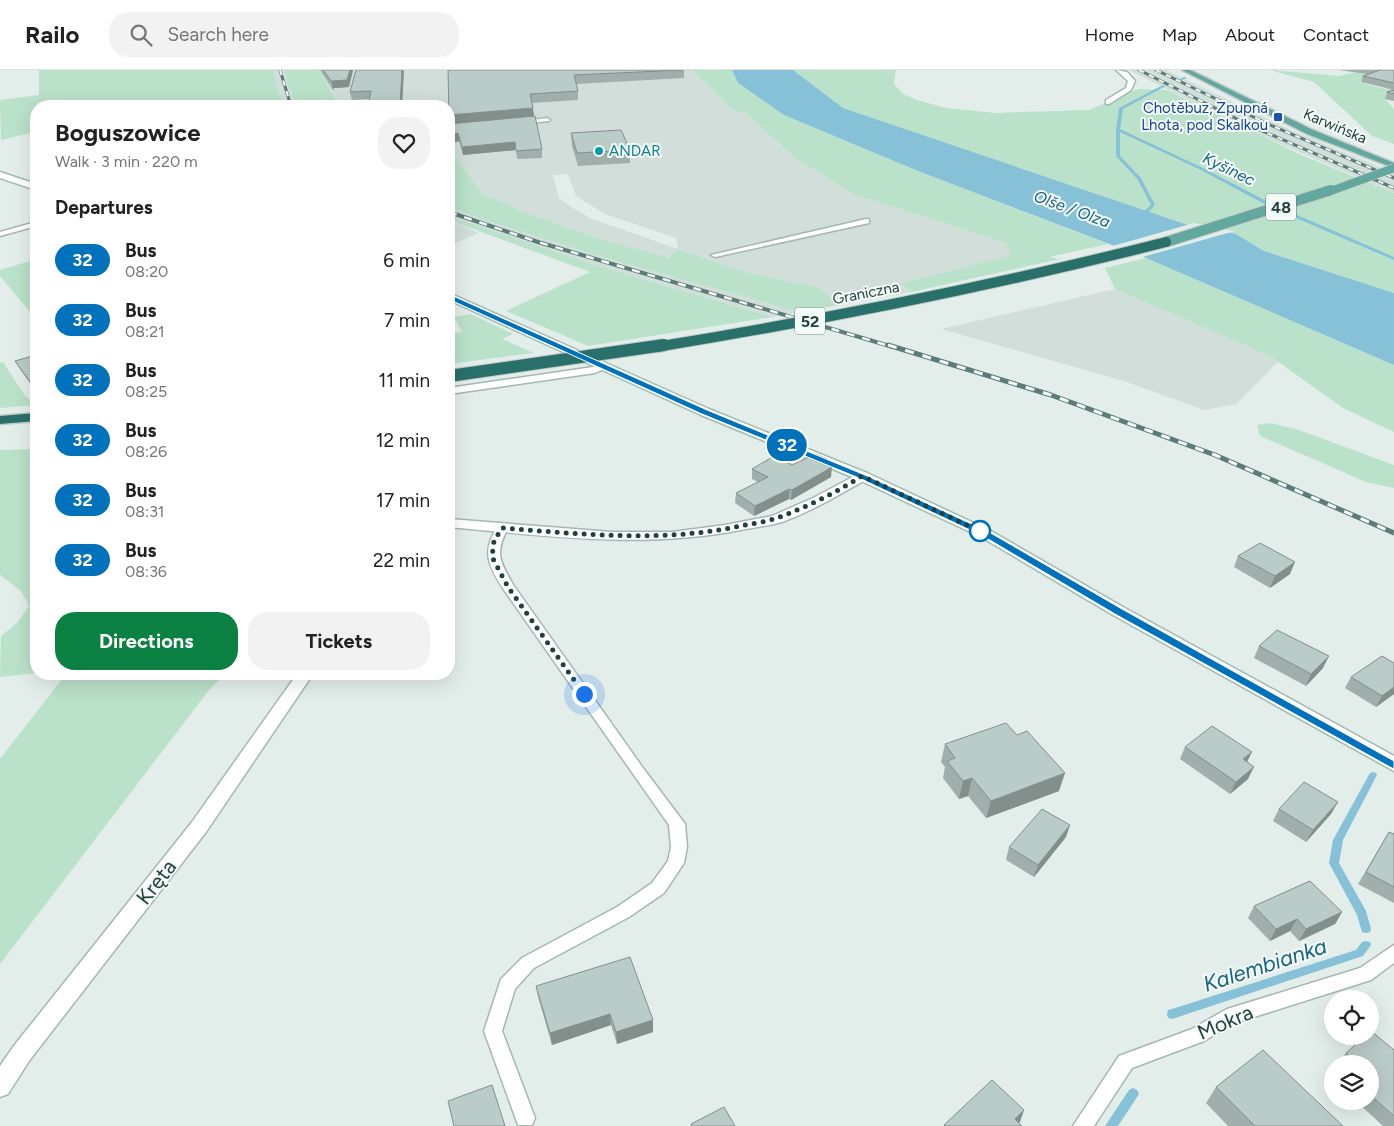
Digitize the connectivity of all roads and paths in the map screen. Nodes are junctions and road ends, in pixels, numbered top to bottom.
1 (1119, 70) edge
2 (1185, 70) edge
3 (1109, 102) dead end
4 (547, 120) dead end
5 (512, 123) edge
6 (1394, 167) edge
7 (0, 175) edge
8 (30, 185) edge
9 (866, 221) dead end
10 (30, 226) edge
11 (0, 234) edge
12 (1166, 242) joint
13 (715, 255) dead end
14 (455, 299) edge
15 (603, 367) junction
16 (455, 375) edge
17 (455, 390) edge
18 (30, 418) edge
19 (0, 420) edge
20 (862, 476) junction
21 (455, 528) edge
22 (502, 528) junction
23 (301, 680) edge
24 (1394, 764) edge
25 (1394, 953) edge
26 (0, 1086) edge
27 (525, 1118) dead end
28 (1083, 1126) edge

1 - 3 street
2 - 6 main road, Karwińska
4 - 5 lane
6 - 12 main road, 48, bridge
7 - 8 street
9 - 13 lane
10 - 11 lane
12 - 16 highway, Graniczna / 52, bridge
14 - 15 street
15 - 17 lane
15 - 20 street
18 - 19 highway
20 - 22 street
20 - 24 street
21 - 22 street
22 - 27 lane
23 - 26 street, Kręta
25 - 28 lane, Mokra

